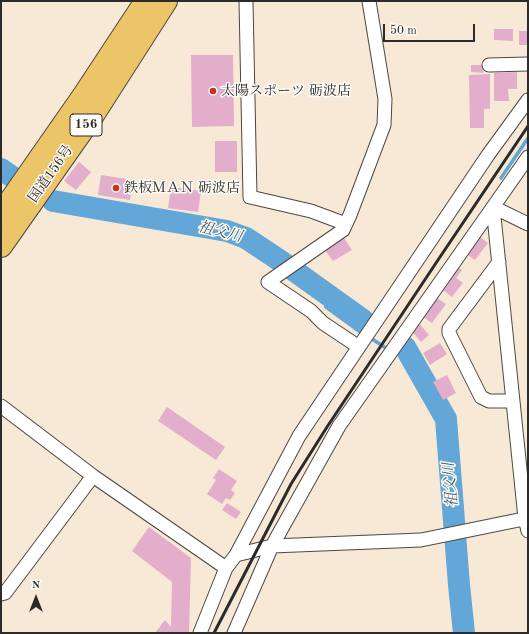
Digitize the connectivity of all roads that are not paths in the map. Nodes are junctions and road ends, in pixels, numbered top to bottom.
1 (146, 1) edge
2 (166, 1) edge
3 (246, 1) edge
4 (369, 1) edge
5 (528, 64) edge
6 (489, 65) dead end
7 (528, 100) edge
8 (528, 157) edge
9 (493, 207) junction
10 (1, 214) edge
11 (346, 224) junction
12 (528, 224) edge
13 (1, 246) edge
14 (499, 262) junction
15 (359, 347) junction
16 (513, 401) junction
17 (1, 406) edge
18 (93, 476) junction
19 (526, 518) edge
20 (528, 531) edge
21 (272, 546) junction
22 (236, 555) junction
23 (226, 568) junction
24 (1, 594) edge
25 (200, 633) edge
26 (234, 633) edge

1 - 10 highway, 国道156号 / 156
2 - 13 highway, 国道156号 / 156
3 - 11 street
4 - 11 street
5 - 6 street
7 - 15 street
8 - 9 street
9 - 12 street
9 - 14 street
9 - 21 street
11 - 15 street
14 - 16 street
14 - 16 street
15 - 22 street
16 - 19 street
17 - 18 street
18 - 23 street
18 - 24 street
19 - 20 street
19 - 21 street
21 - 22 street
21 - 26 street
22 - 23 street
23 - 25 street

